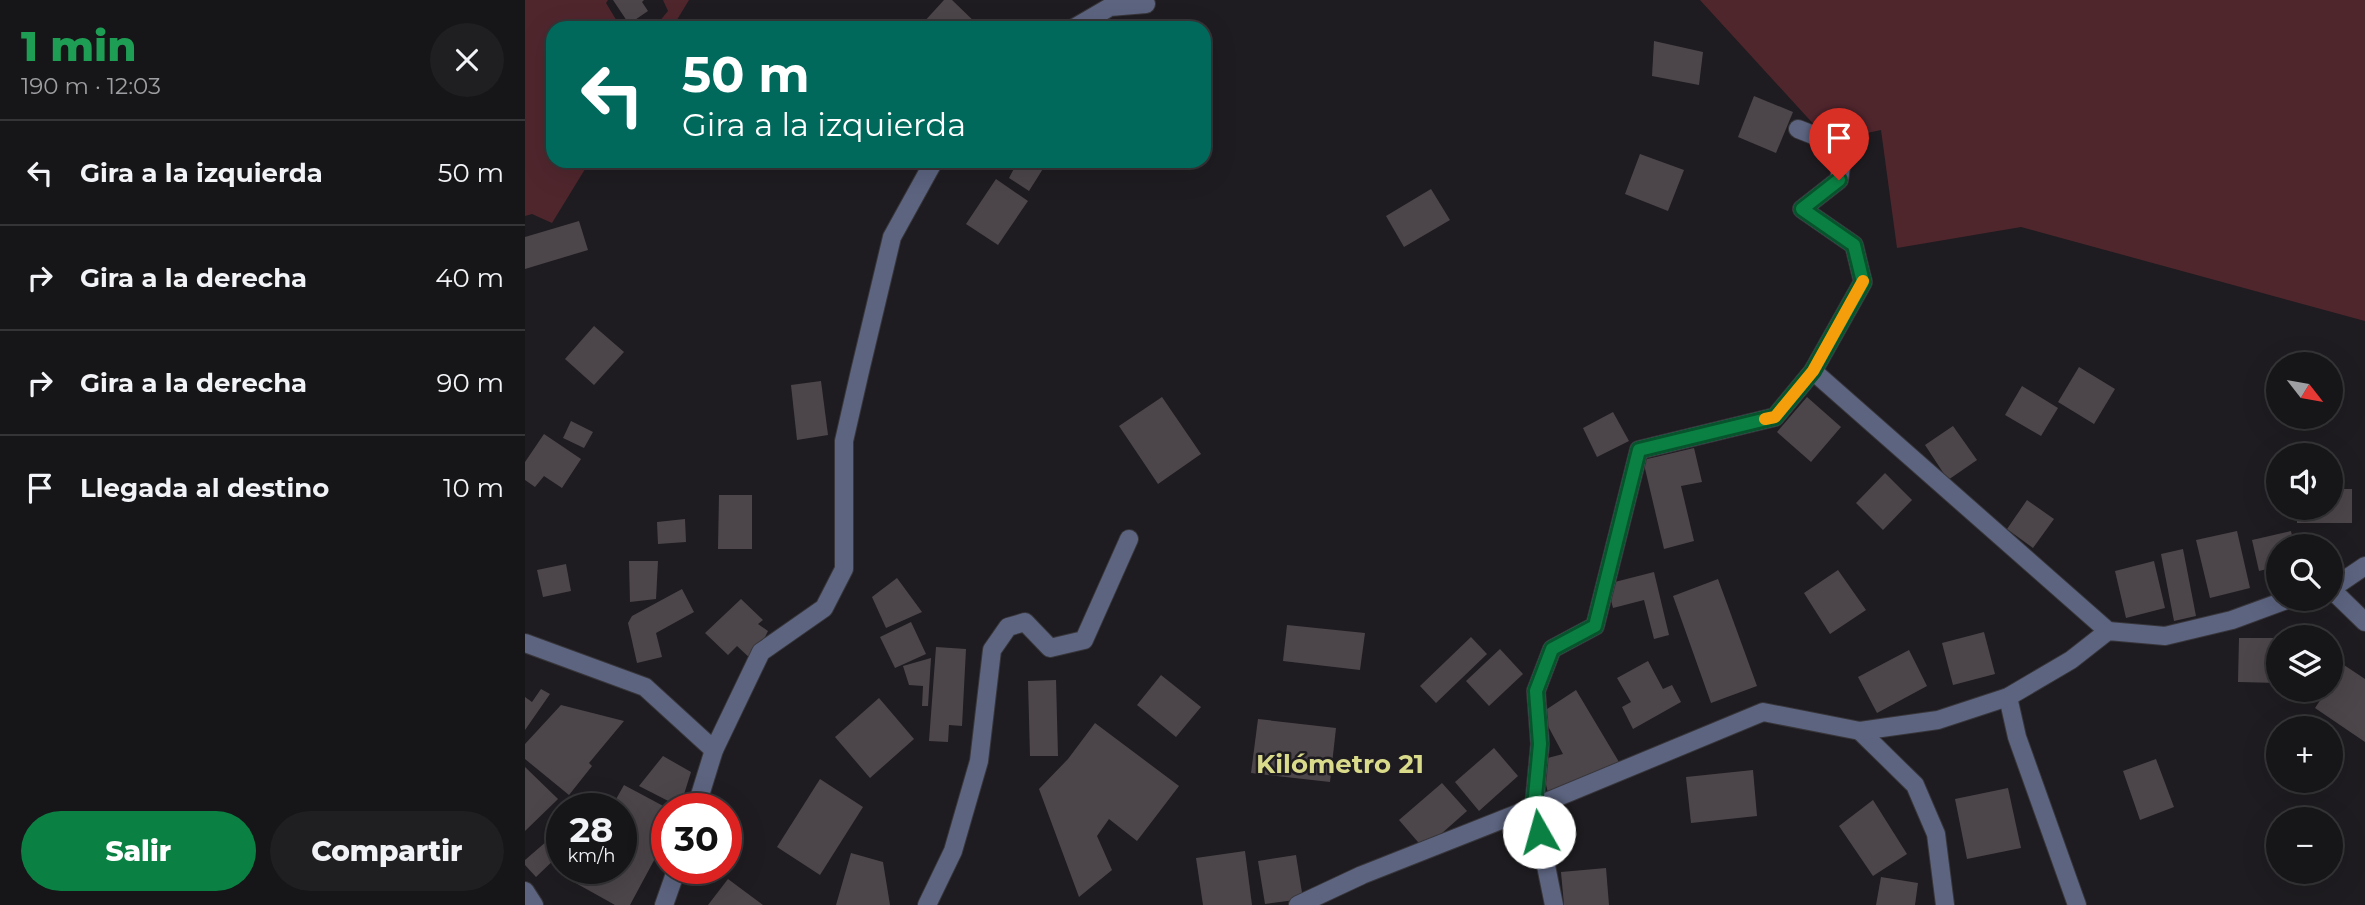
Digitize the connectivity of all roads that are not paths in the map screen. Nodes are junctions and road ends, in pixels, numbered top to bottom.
1 (1146, 4) dead end
2 (1086, 21) edge
3 (1798, 129) dead end
4 (930, 168) edge
5 (1813, 371) junction
6 (1129, 539) dead end
7 (2365, 566) edge
8 (2343, 581) edge
9 (2343, 601) edge
10 (2266, 608) edge
11 (2365, 622) edge
12 (2108, 631) junction
13 (525, 643) edge
14 (2008, 697) junction
15 (1860, 731) junction
16 (714, 750) junction
17 (701, 793) edge
18 (1534, 807) junction
19 (671, 884) edge
20 (525, 891) edge
21 (534, 905) edge
22 (664, 905) edge
23 (927, 905) edge
24 (1297, 905) edge
25 (1554, 905) edge
26 (1945, 905) edge
27 (2077, 905) edge

1 - 2 street
3 - 5 street
4 - 16 street
5 - 12 street
5 - 18 street
6 - 23 street
7 - 8 street
9 - 11 street
10 - 12 street
12 - 14 street
13 - 16 street
14 - 15 street
14 - 27 street
15 - 18 street
15 - 26 street
16 - 17 street
18 - 24 street
18 - 25 street
19 - 22 street
20 - 21 street

